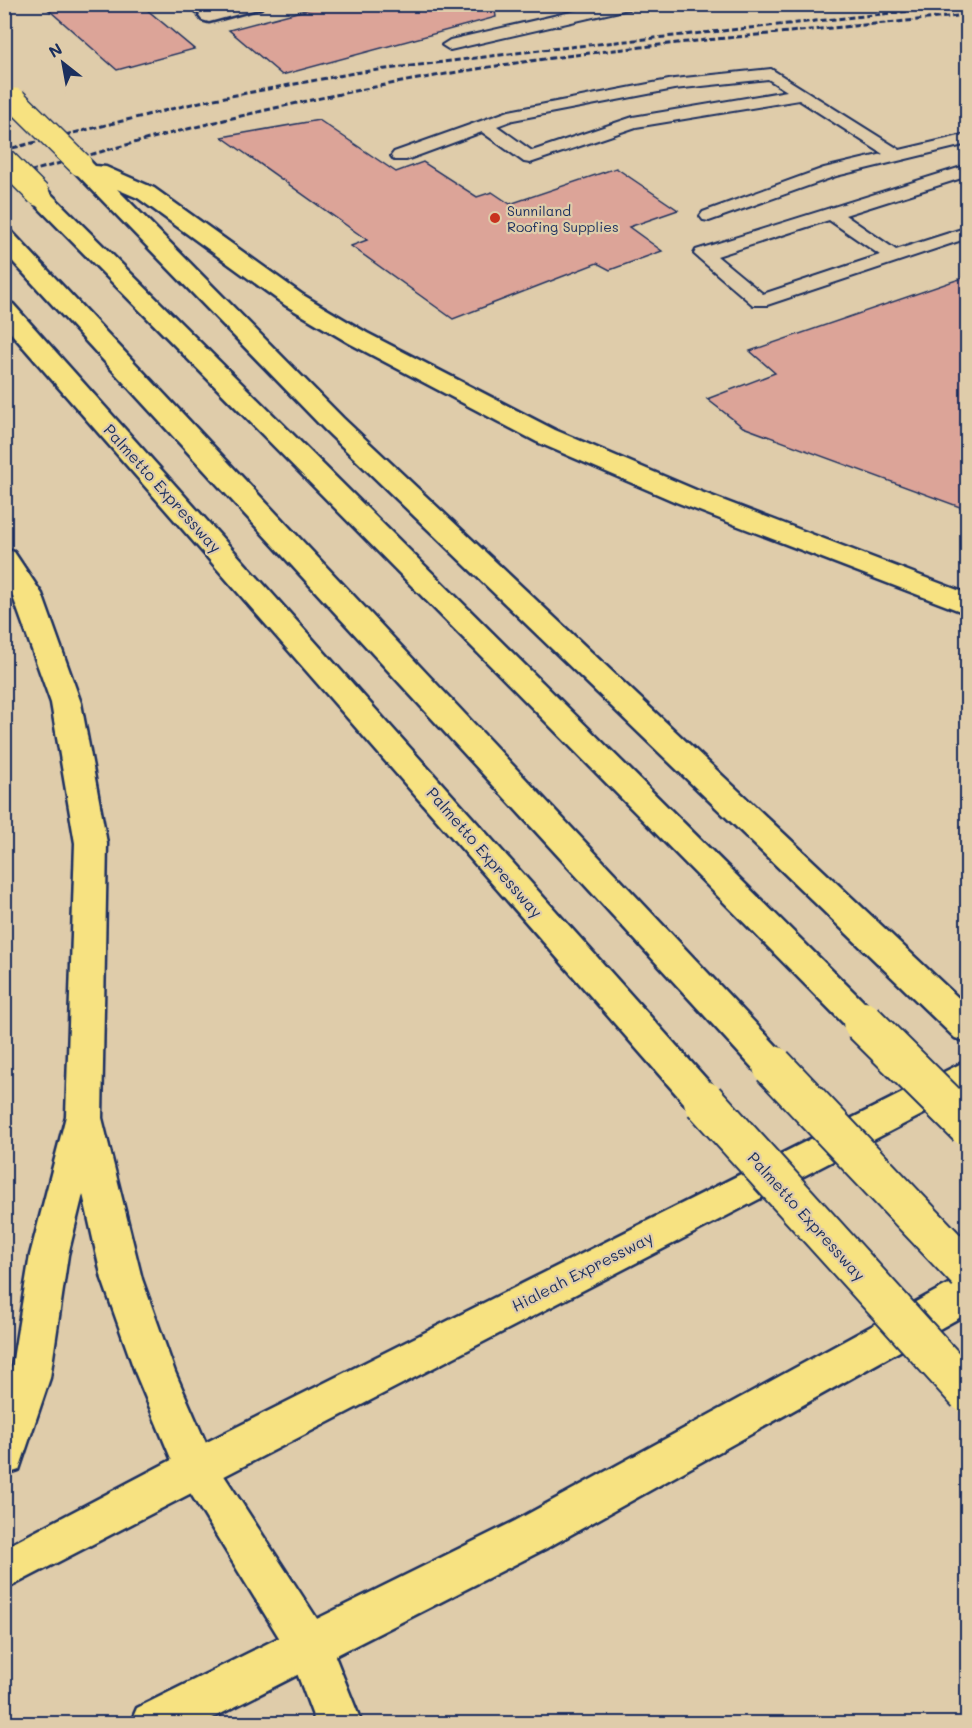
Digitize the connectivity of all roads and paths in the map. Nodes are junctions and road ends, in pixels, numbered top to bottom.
1 (254, 4) edge
2 (628, 4) edge
3 (201, 10) edge
4 (450, 45) dead end
5 (801, 94) junction
6 (10, 95) edge
7 (484, 125) junction
8 (968, 139) edge
9 (400, 156) dead end
10 (898, 156) junction
11 (4, 160) edge
12 (968, 170) edge
13 (94, 172) junction
14 (832, 213) junction
15 (709, 216) dead end
16 (968, 232) edge
17 (4, 237) edge
18 (893, 256) junction
19 (4, 309) edge
20 (4, 558) edge
21 (968, 605) edge
22 (968, 1029) edge
23 (968, 1074) edge
24 (84, 1116) junction
25 (968, 1126) edge
26 (968, 1272) edge
27 (968, 1293) edge
28 (968, 1393) edge
29 (4, 1457) edge
30 (196, 1468) junction
31 (4, 1570) edge
32 (309, 1646) junction
33 (153, 1724) edge
34 (339, 1724) edge

1 - 3 street
2 - 4 lane
5 - 7 lane
5 - 7 lane
5 - 10 lane
6 - 13 main road, bridge
7 - 9 lane
8 - 10 lane
10 - 15 lane
11 - 25 main road, bridge
12 - 14 lane
13 - 21 main road
13 - 22 main road
14 - 18 lane
14 - 18 lane
16 - 18 lane
17 - 26 main road, bridge
19 - 28 main road, Palmetto Expressway, bridge
20 - 24 main road
23 - 30 main road, Hialeah Expressway
24 - 29 main road
24 - 30 main road
27 - 32 main road
30 - 31 main road, Hialeah Expressway
30 - 32 main road
32 - 33 main road
32 - 34 main road

